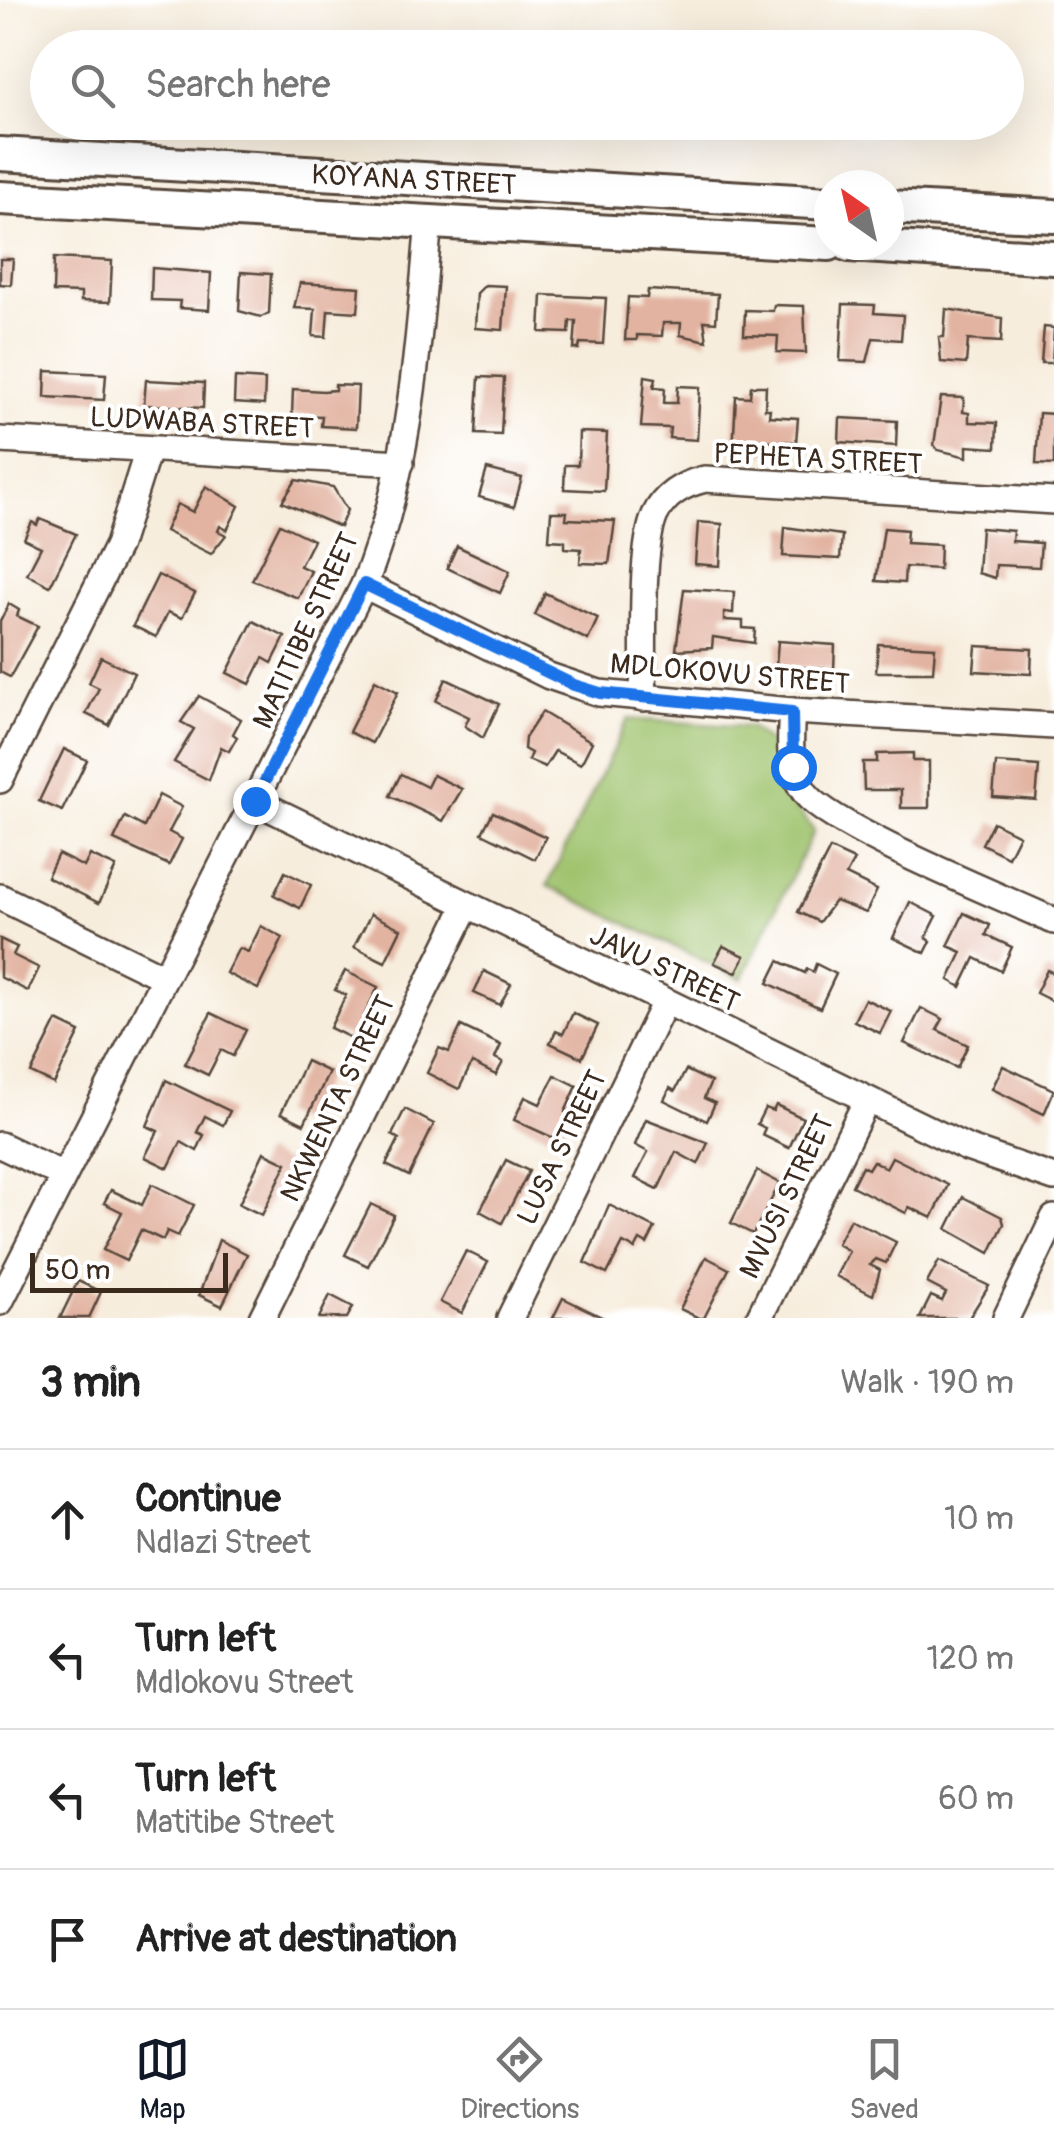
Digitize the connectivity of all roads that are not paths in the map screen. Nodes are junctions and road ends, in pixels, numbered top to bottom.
1 (0, 154) edge
2 (0, 198) edge
3 (814, 202) edge
4 (904, 208) edge
5 (1054, 216) edge
6 (429, 220) junction
7 (814, 243) edge
8 (904, 248) edge
9 (1054, 258) edge
10 (0, 440) edge
11 (148, 450) junction
12 (401, 463) junction
13 (1054, 501) edge
14 (364, 584) junction
15 (643, 698) junction
16 (792, 712) junction
17 (1054, 726) edge
18 (0, 780) edge
19 (255, 801) junction
20 (0, 897) edge
21 (467, 905) junction
22 (1054, 922) edge
23 (163, 977) junction
24 (665, 1002) junction
25 (866, 1100) junction
26 (0, 1145) edge
27 (63, 1175) junction
28 (1054, 1178) edge
29 (1054, 1218) edge
30 (0, 1302) edge
31 (262, 1318) edge
32 (510, 1318) edge
33 (759, 1318) edge
34 (1006, 1318) edge

1 - 3 main road, KOYANA STREET
2 - 6 main road, KOYANA STREET
4 - 5 main road
6 - 7 main road, KOYANA STREET
6 - 12 street, MATITIBE STREET
8 - 9 main road
10 - 11 street, LUDWABA STREET
11 - 12 street, LUDWABA STREET
11 - 18 street
12 - 14 street, MATITIBE STREET
13 - 15 street, PEPHETA STREET
14 - 15 street, MDLOKOVU STREET
14 - 19 street, MATITIBE STREET
15 - 16 street, MDLOKOVU STREET
16 - 17 street, MDLOKOVU STREET
16 - 22 street
19 - 21 street, JAVU STREET
19 - 23 street, MATITIBE STREET
20 - 23 street
21 - 24 street, JAVU STREET
21 - 31 street, NKWENTA STREET
23 - 27 street, MATITIBE STREET
24 - 25 street, JAVU STREET
24 - 32 street, LUSA STREET
25 - 28 street, JAVU STREET
25 - 33 street, MVUSI STREET
26 - 27 street
27 - 30 street, MATITIBE STREET
29 - 34 street

